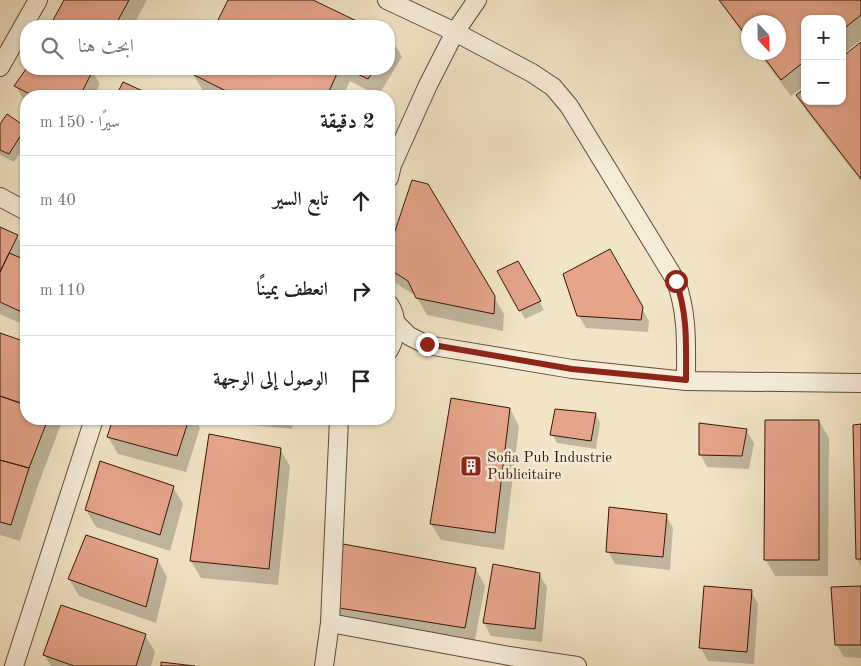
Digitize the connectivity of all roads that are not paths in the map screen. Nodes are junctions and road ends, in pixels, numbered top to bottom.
1 (38, 0) edge
2 (387, 0) edge
3 (477, 0) edge
4 (27, 20) edge
5 (20, 32) edge
6 (456, 32) junction
7 (0, 67) edge
8 (395, 158) edge
9 (0, 197) edge
10 (20, 208) edge
11 (395, 322) joint
12 (395, 334) edge
13 (427, 344) junction
14 (395, 350) edge
15 (686, 380) junction
16 (861, 383) edge
17 (92, 425) edge
18 (339, 425) edge
19 (330, 623) junction
20 (14, 666) edge
21 (324, 666) edge
22 (577, 666) edge

1 - 4 street
2 - 6 street
3 - 6 street
5 - 7 street
6 - 8 street
6 - 15 street
9 - 10 street
11 - 12 street
11 - 13 street
13 - 14 street
13 - 15 street
15 - 16 street
17 - 20 street
18 - 19 street
19 - 21 street
19 - 22 street

